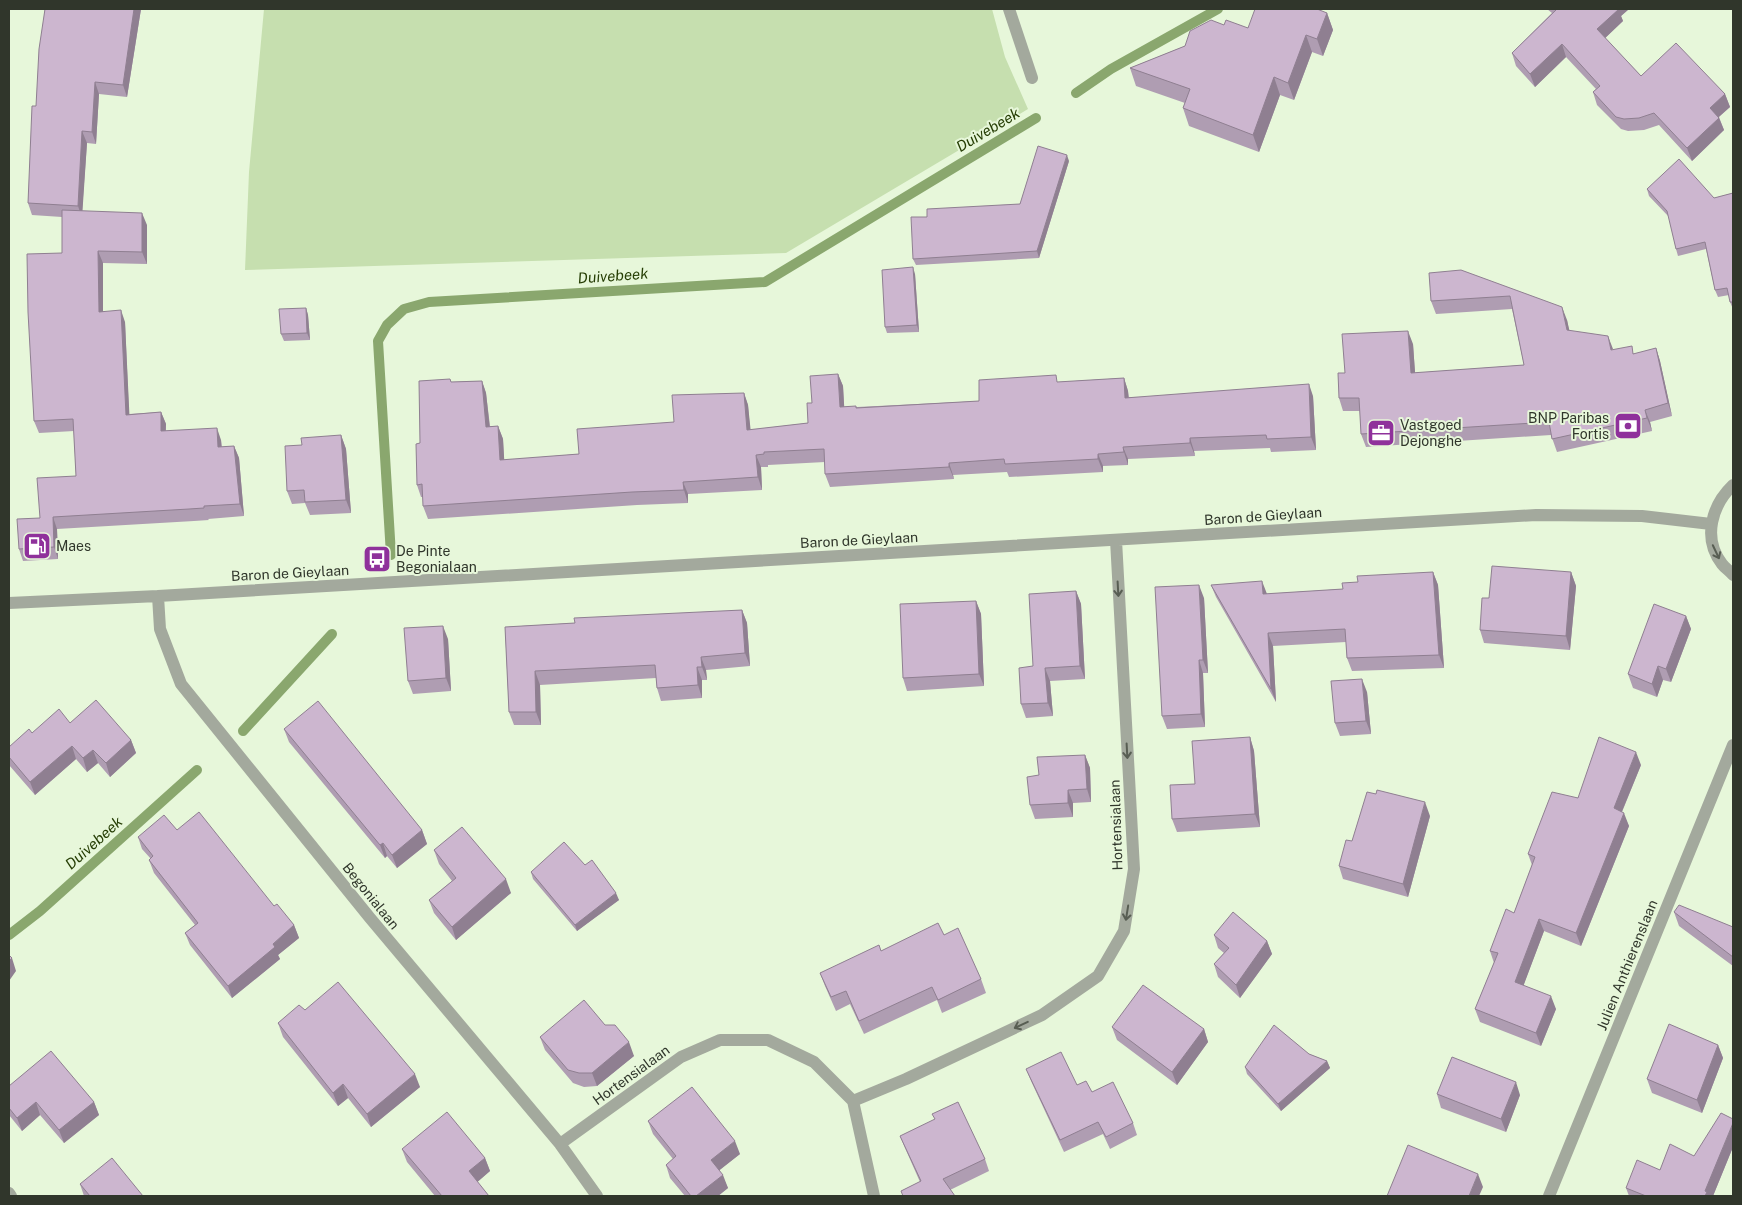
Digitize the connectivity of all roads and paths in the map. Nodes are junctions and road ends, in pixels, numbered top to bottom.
1 (1009, 9) edge
2 (1032, 78) dead end
3 (1733, 485) edge
4 (1711, 524) junction
5 (1116, 540) junction
6 (1733, 575) edge
7 (158, 596) junction
8 (9, 603) edge
9 (1733, 745) edge
10 (853, 1101) junction
11 (560, 1144) junction
12 (9, 1193) edge
13 (11, 1196) edge
14 (597, 1196) edge
15 (874, 1196) edge
16 (1549, 1196) edge

1 - 2 street
3 - 4 street
4 - 5 street, Baron de Gieylaan
4 -> 6 street
5 - 7 street, Baron de Gieylaan
5 -> 10 street, Hortensialaan
7 - 8 street, Baron de Gieylaan
7 - 11 street, Begonialaan
9 - 16 street, Julien Anthierenslaan
10 - 11 street, Hortensialaan
10 - 15 street
11 - 14 street, Begonialaan
12 - 13 street

